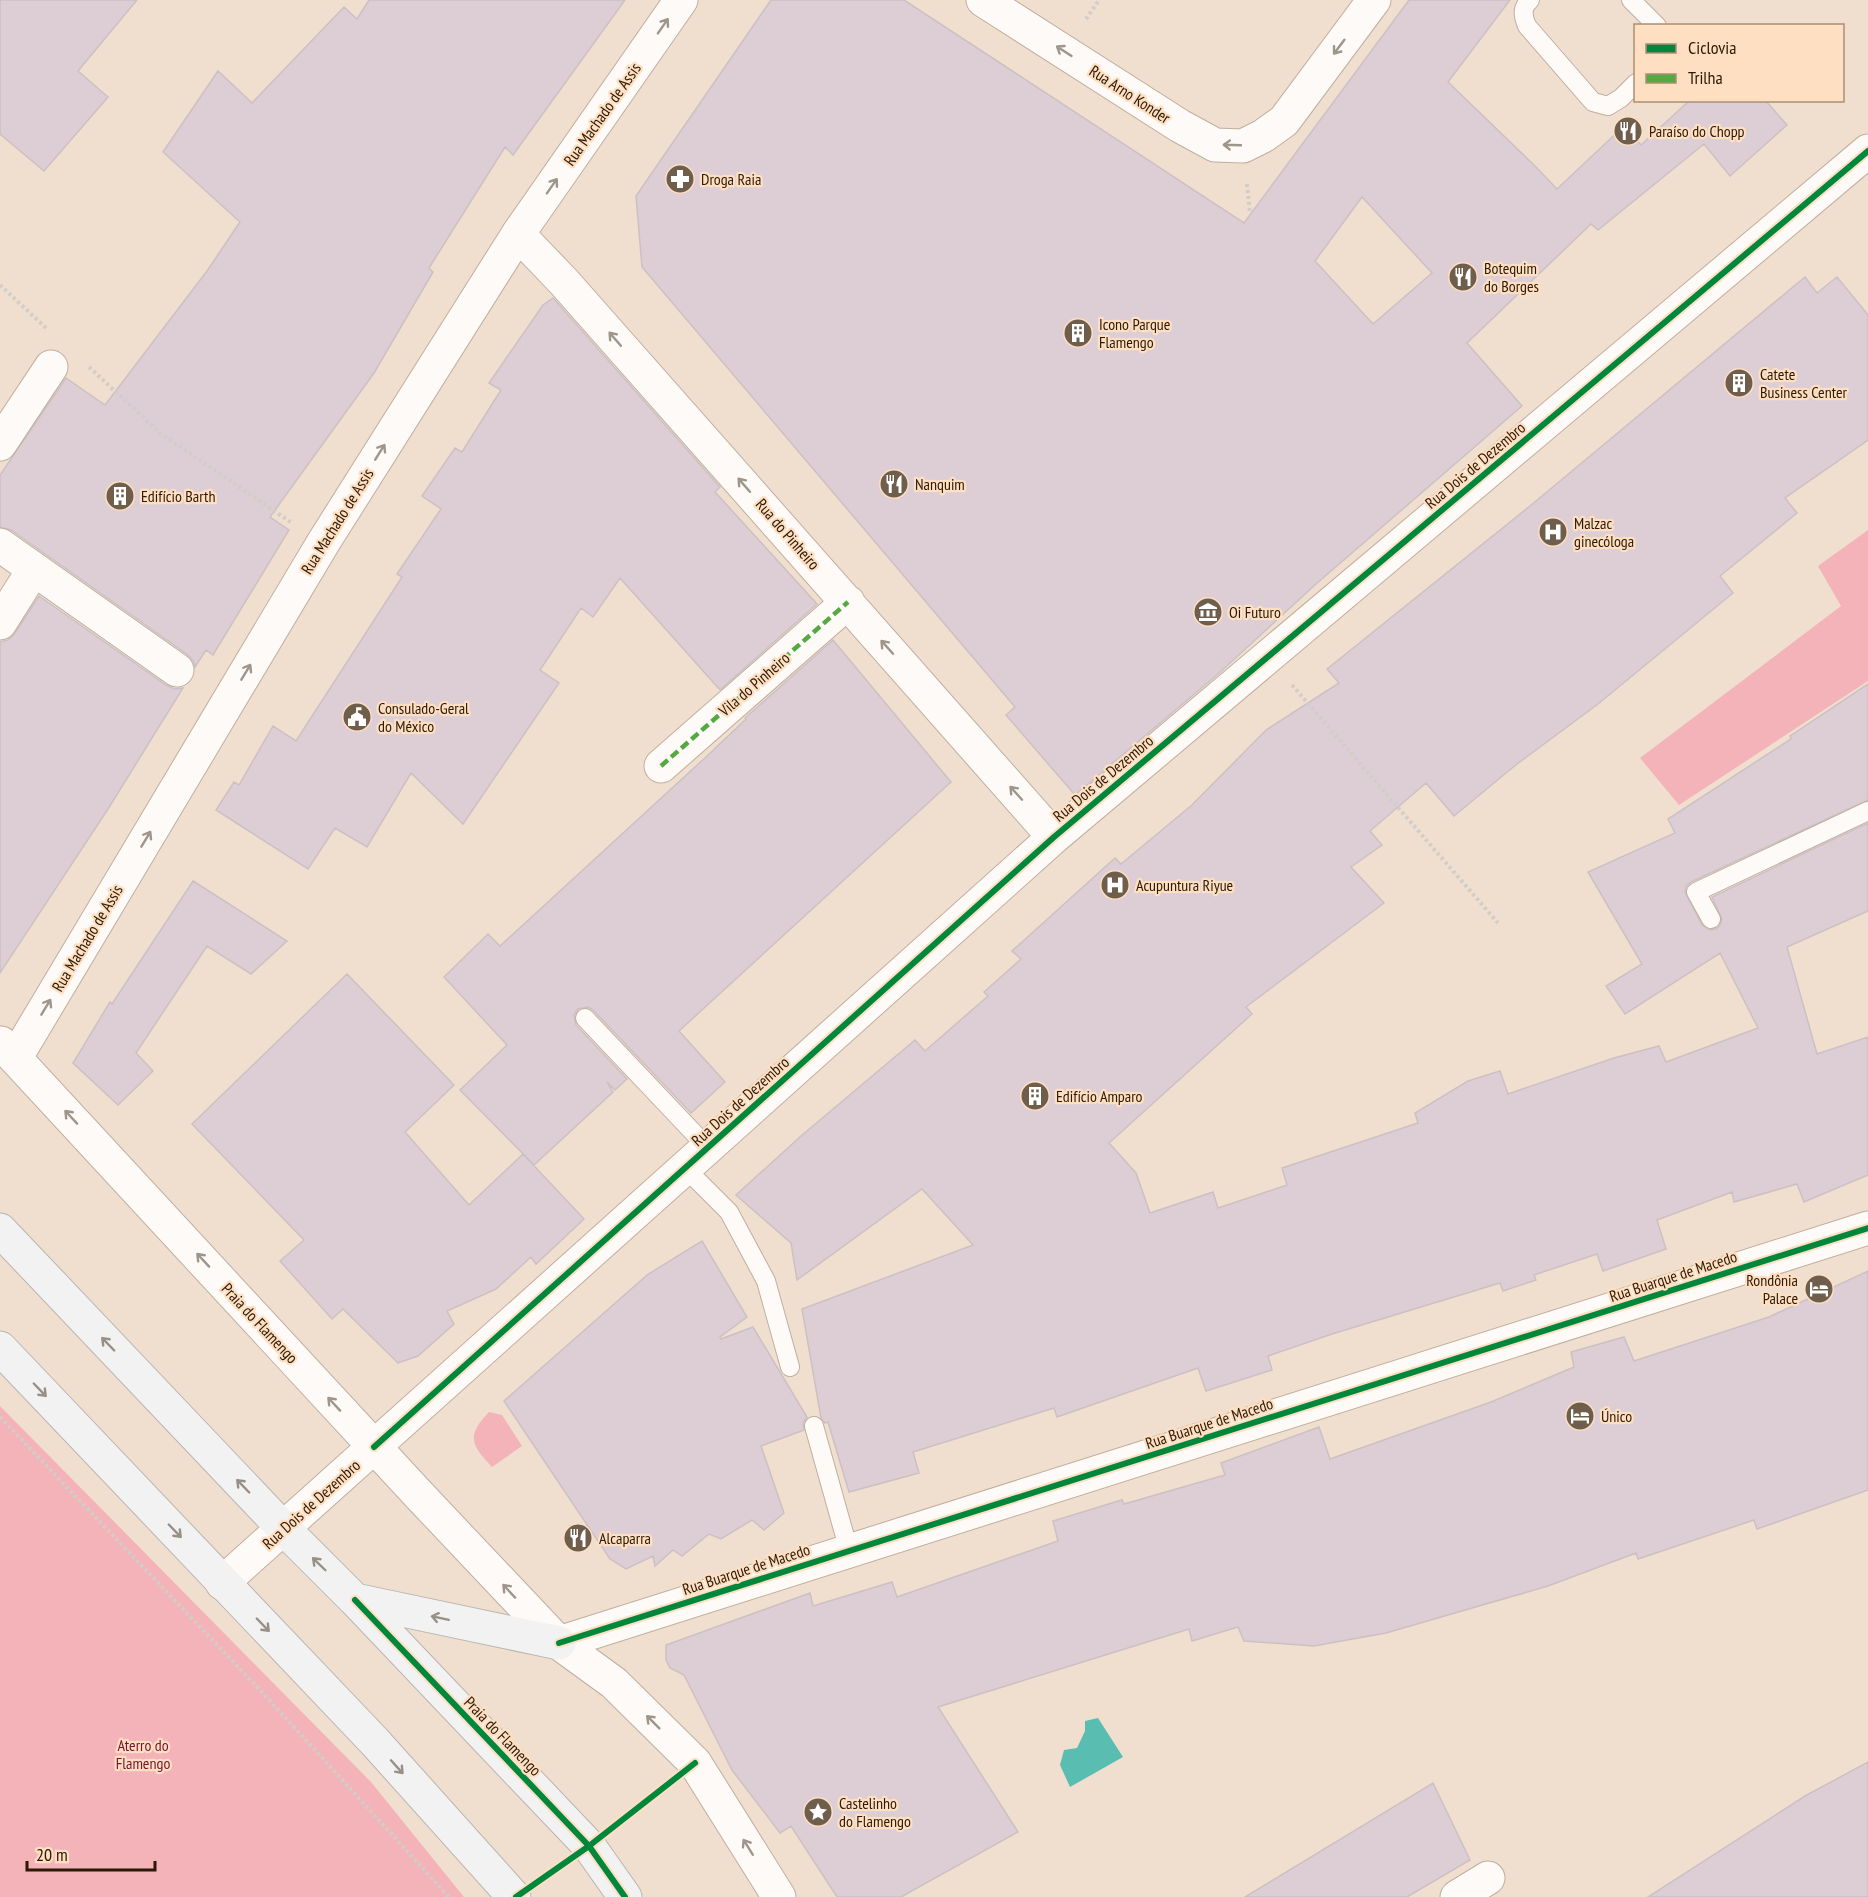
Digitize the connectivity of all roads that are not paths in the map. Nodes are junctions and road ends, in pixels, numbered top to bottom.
1 (681, 0) edge
2 (1374, 0) edge
3 (1530, 0) edge
4 (1631, 0) edge
5 (1000, 4) edge
6 (1655, 24) edge
7 (1634, 84) edge
8 (1868, 151) edge
9 (518, 234) junction
10 (51, 367) dead end
11 (0, 444) edge
12 (0, 545) edge
13 (34, 569) junction
14 (848, 602) junction
15 (0, 623) edge
16 (177, 670) dead end
17 (661, 766) dead end
18 (1868, 811) edge
19 (1054, 837) junction
20 (1711, 919) dead end
21 (585, 1018) dead end
22 (8, 1050) edge
23 (697, 1158) junction
24 (1868, 1228) edge
25 (0, 1230) edge
26 (0, 1348) edge
27 (790, 1367) dead end
28 (814, 1426) dead end
29 (374, 1447) junction
30 (283, 1528) junction
31 (849, 1551) junction
32 (222, 1583) junction
33 (355, 1600) junction
34 (559, 1643) junction
35 (1488, 1878) dead end
36 (514, 1897) edge
37 (625, 1897) edge
38 (779, 1897) edge
39 (1457, 1897) edge

9 -> 1 street, Rua Machado de Assis
2 -> 5 street, Rua Arno Konder
3 - 7 lane
4 - 6 lane
8 - 19 street, Rua Dois de Dezembro
14 -> 9 street, Rua do Pinheiro
22 -> 9 street, Rua Machado de Assis
10 - 11 street
12 - 13 street
13 - 15 street
13 - 16 street
14 - 17 street, Vila do Pinheiro
19 -> 14 street, Rua do Pinheiro
18 - 20 lane
19 - 23 street, Rua Dois de Dezembro
21 - 23 lane
29 -> 22 street, Praia do Flamengo
23 - 27 lane
23 - 29 street, Rua Dois de Dezembro
24 - 31 street, Rua Buarque de Macedo
30 -> 25 main road, Praia do Flamengo
26 -> 32 main road
28 - 31 lane
29 - 30 street, Rua Dois de Dezembro
34 -> 29 street, Praia do Flamengo
30 - 32 street, Rua Dois de Dezembro
33 -> 30 main road, Praia do Flamengo
31 - 34 street, Rua Buarque de Macedo
32 -> 36 main road
34 -> 33 main road
33 - 37 main road, Praia do Flamengo
38 -> 34 street, Praia do Flamengo
35 - 39 street

